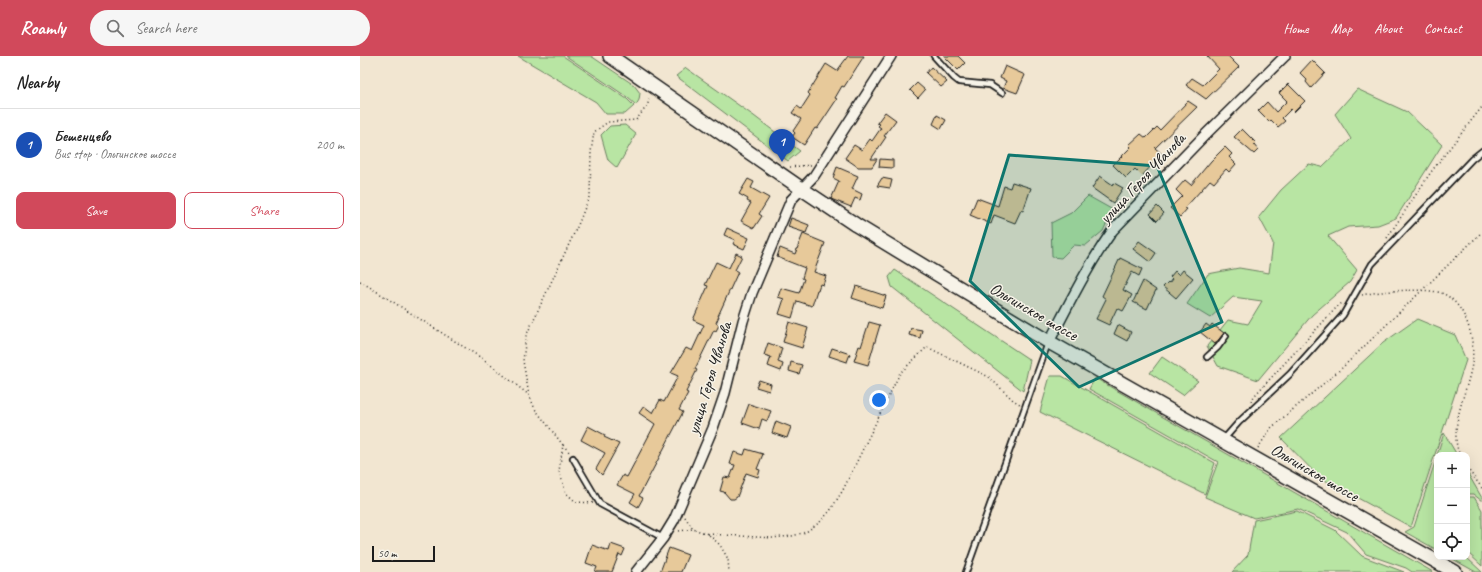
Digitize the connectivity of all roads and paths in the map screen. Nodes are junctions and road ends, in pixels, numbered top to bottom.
1 (610, 56) edge
2 (891, 56) edge
3 (934, 56) edge
4 (1285, 56) edge
5 (655, 87) junction
6 (1002, 93) dead end
7 (1482, 107) edge
8 (1482, 151) edge
9 (822, 164) junction
10 (786, 177) junction
11 (802, 188) junction
12 (1482, 232) edge
13 (1387, 238) dead end
14 (360, 281) edge
15 (1423, 290) junction
16 (1354, 297) junction
17 (1226, 336) dead end
18 (1049, 342) junction
19 (1207, 357) dead end
20 (529, 395) junction
21 (1251, 402) dead end
22 (1026, 406) junction
23 (1223, 440) junction
24 (563, 445) junction
25 (1459, 452) edge
26 (1252, 456) junction
27 (573, 458) joint
28 (1470, 472) edge
29 (1482, 488) edge
30 (600, 504) junction
31 (681, 504) junction
32 (692, 529) junction
33 (708, 534) junction
34 (665, 535) junction
35 (636, 572) edge
36 (729, 572) edge
37 (966, 572) edge
38 (1456, 572) edge

1 - 5 main road, Ольгинское шоссе
2 - 9 street, улица Героя Чванова
3 - 6 lane
4 - 18 street, улица Героя Чванова
5 - 10 main road, Ольгинское шоссе
5 - 20 path
7 - 13 path
8 - 16 lane
9 - 10 path
9 - 11 street, улица Героя Чванова
10 - 11 main road, Ольгинское шоссе
11 - 18 main road, Ольгинское шоссе
11 - 31 street, улица Героя Чванова
12 - 15 path
14 - 20 path
15 - 16 path
15 - 25 path
15 - 26 path
16 - 21 path
16 - 23 lane
17 - 19 lane
18 - 22 lane
18 - 23 main road, Ольгинское шоссе
20 - 24 path
22 - 33 path
22 - 37 lane
23 - 26 main road, Ольгинское шоссе
24 - 27 path
24 - 30 path
26 - 38 main road, Ольгинское шоссе
27 - 30 lane
28 - 29 path
30 - 34 lane
31 - 32 path
31 - 34 street, улица Героя Чванова
32 - 33 path
32 - 34 path
33 - 36 path
34 - 35 street, улица Героя Чванова

